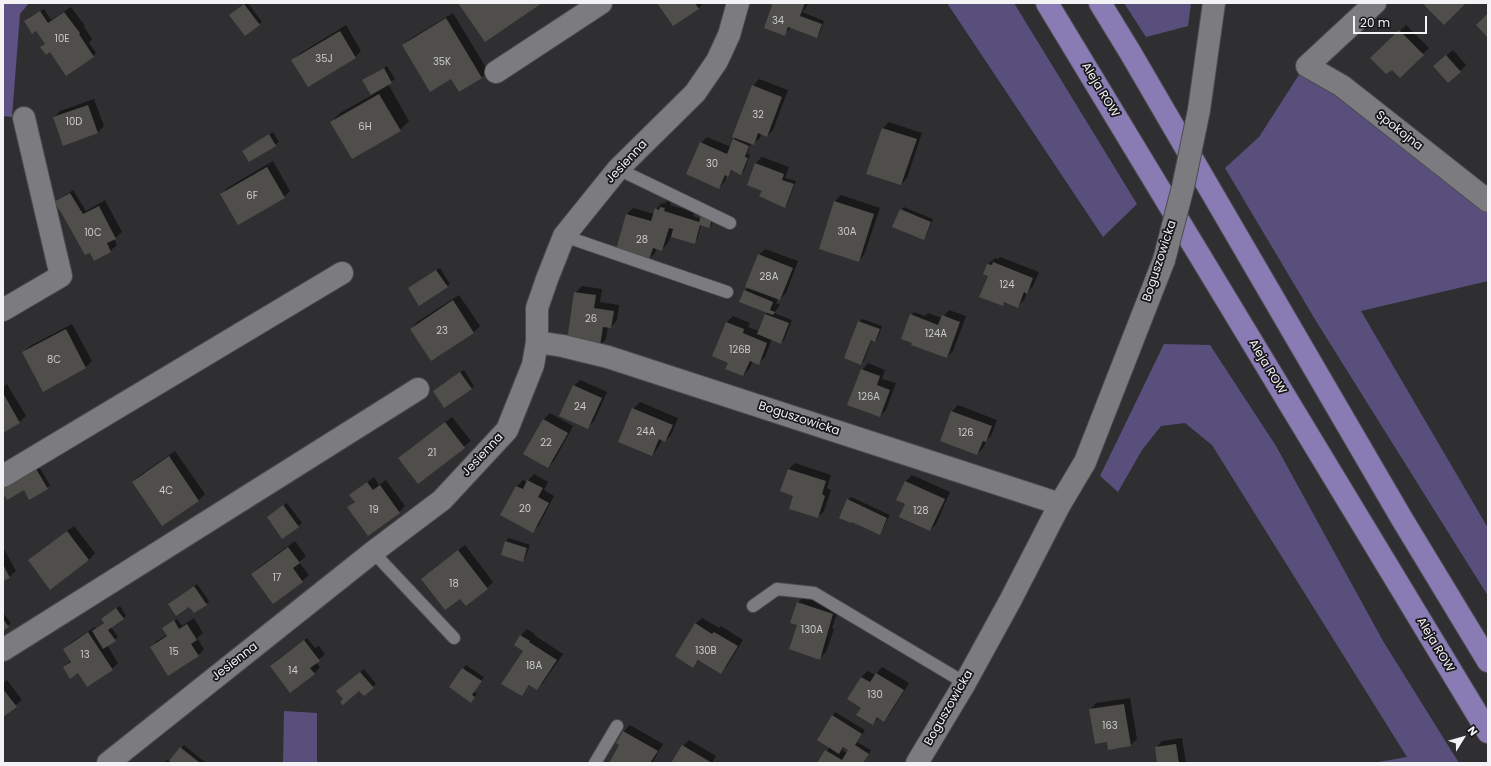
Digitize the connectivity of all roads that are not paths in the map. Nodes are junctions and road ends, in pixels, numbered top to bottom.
1 (601, 3) edge
2 (738, 3) edge
3 (1047, 3) edge
4 (1100, 3) edge
5 (1214, 3) edge
6 (1375, 3) edge
7 (496, 72) dead end
8 (24, 118) dead end
9 (618, 169) junction
10 (1488, 201) edge
11 (730, 223) dead end
12 (564, 236) junction
13 (342, 273) dead end
14 (727, 292) dead end
15 (3, 310) edge
16 (537, 342) junction
17 (418, 389) dead end
18 (3, 476) edge
19 (1060, 504) junction
20 (373, 552) junction
21 (753, 606) dead end
22 (454, 638) dead end
23 (3, 650) edge
24 (1488, 661) edge
25 (965, 683) junction
26 (617, 726) dead end
27 (1488, 732) edge
28 (108, 763) edge
29 (595, 763) edge
30 (917, 763) edge

1 - 7 street
2 - 9 street, Jesienna
3 - 27 main road, Aleja ROW
4 - 24 main road
5 - 19 street, Boguszowicka, bridge
6 - 10 street, Spokojna
8 - 15 street
9 - 11 lane
9 - 12 street, Jesienna
12 - 14 lane
12 - 16 street, Jesienna
13 - 18 street
16 - 19 street, Boguszowicka
16 - 20 street, Jesienna
17 - 23 street
19 - 25 street, Boguszowicka
20 - 22 lane
20 - 28 street, Jesienna
21 - 25 lane
25 - 30 street, Boguszowicka
26 - 29 lane

